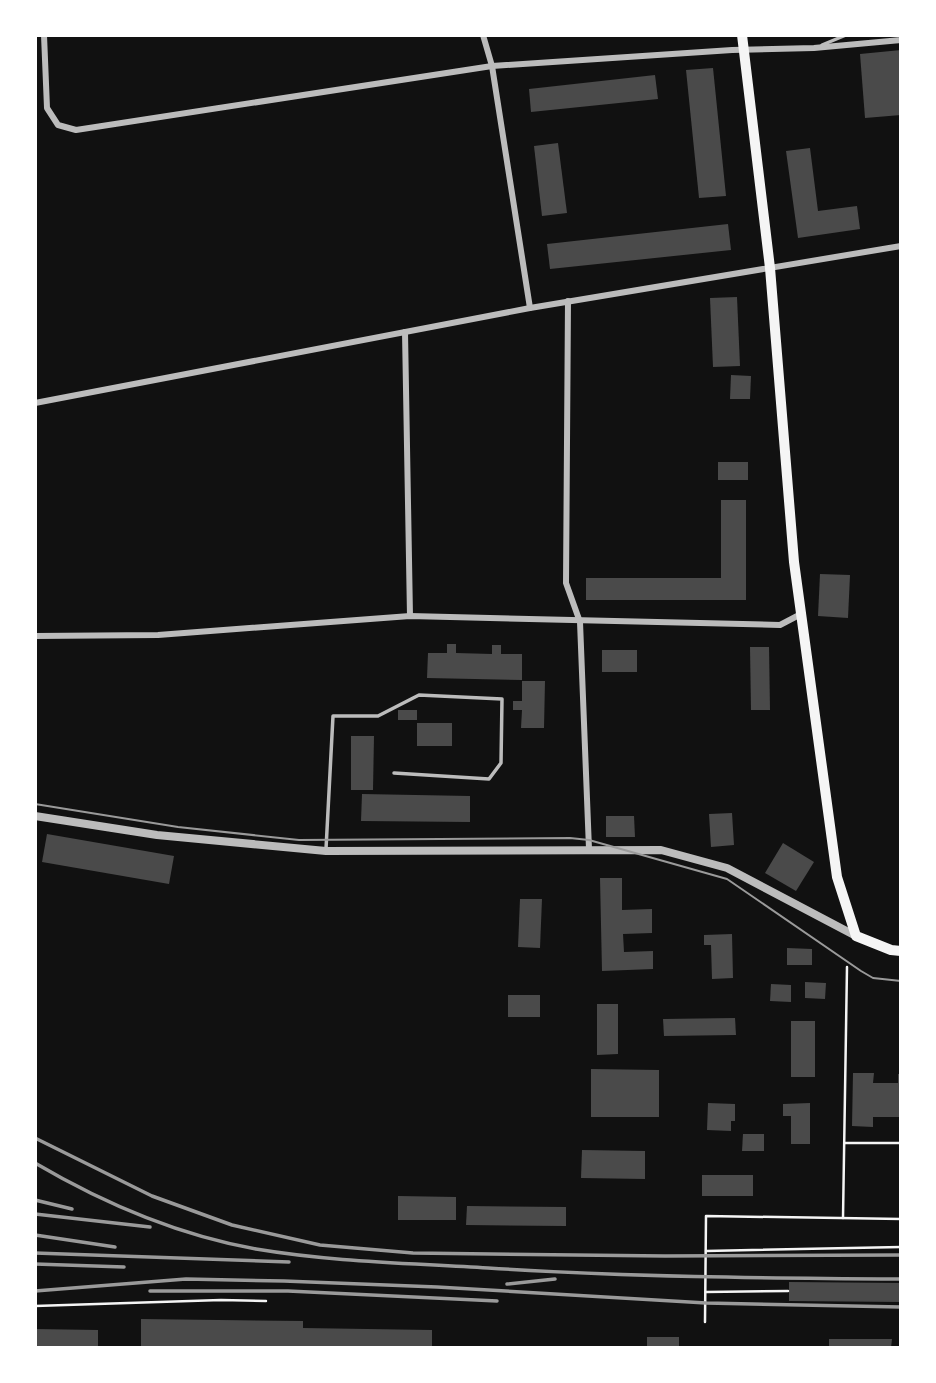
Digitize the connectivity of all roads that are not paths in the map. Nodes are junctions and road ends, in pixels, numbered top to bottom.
1 (44, 35) edge
2 (483, 35) edge
3 (742, 35) edge
4 (846, 35) edge
5 (901, 40) edge
6 (814, 48) junction
7 (744, 50) junction
8 (492, 66) junction
9 (901, 246) edge
10 (770, 268) junction
11 (568, 302) junction
12 (530, 308) junction
13 (405, 332) junction
14 (35, 403) edge
15 (801, 614) junction
16 (410, 616) junction
17 (580, 622) junction
18 (35, 636) edge
19 (394, 773) dead end
20 (35, 816) edge
21 (589, 849) junction
22 (326, 851) junction
23 (856, 936) junction
24 (901, 951) edge

1 - 8 street
2 - 8 street
3 - 7 main road
4 - 6 lane
5 - 6 street
6 - 7 street
7 - 8 street
7 - 10 main road
8 - 12 street
9 - 10 street
10 - 11 street
10 - 15 main road
11 - 12 street
11 - 17 street
12 - 13 street
13 - 14 street
13 - 16 street
15 - 17 street
15 - 23 main road
16 - 17 street
16 - 18 street
17 - 21 street
19 - 22 lane
20 - 22 street
21 - 22 street
21 - 23 street
23 - 24 main road

